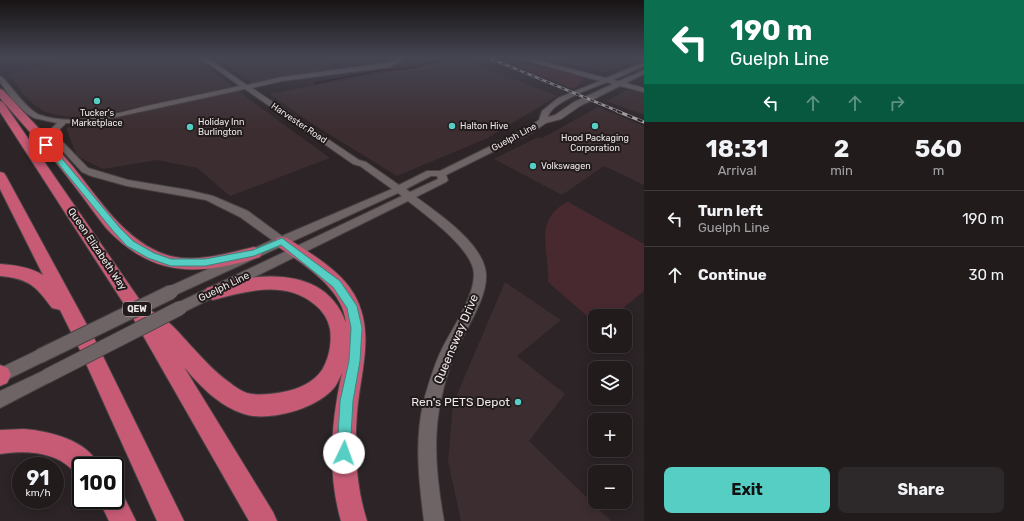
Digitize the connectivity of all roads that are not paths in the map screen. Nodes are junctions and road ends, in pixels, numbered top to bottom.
1 (1, 81) edge
2 (238, 81) edge
3 (270, 81) edge
4 (587, 81) edge
5 (605, 81) edge
6 (621, 81) edge
7 (624, 82) junction
8 (644, 85) edge
9 (245, 86) junction
10 (609, 89) junction
11 (582, 90) junction
12 (644, 90) edge
13 (0, 92) edge
14 (7, 99) edge
15 (64, 120) junction
16 (543, 121) junction
17 (356, 162) junction
18 (374, 172) junction
19 (430, 173) junction
20 (441, 174) junction
21 (0, 176) edge
22 (399, 195) junction
23 (289, 246) junction
24 (254, 253) junction
25 (0, 270) edge
26 (213, 293) junction
27 (139, 313) junction
28 (86, 342) junction
29 (0, 376) edge
30 (0, 400) edge
31 (0, 442) edge
32 (76, 457) edge
33 (117, 509) edge
34 (124, 521) edge
35 (171, 521) edge
36 (264, 521) edge
37 (354, 521) edge
38 (434, 521) edge

1 - 14 main road
2 - 9 main road, Harvester Road
3 - 9 main road
4 - 11 main road
5 - 11 main road, Guelph Line
6 - 7 main road
7 - 8 main road
7 - 10 main road, Guelph Line
7 - 12 main road
9 - 15 main road
9 - 17 main road, Harvester Road
10 - 12 main road
10 - 16 main road, Guelph Line
11 - 16 main road, Guelph Line
13 - 24 highway
14 - 15 main road
14 - 27 highway, Queen Elizabeth Way / QEW
15 - 23 main road
16 - 20 main road, Guelph Line
17 - 18 main road, Harvester Road
17 - 22 main road, Harvester Road
18 - 19 main road
18 - 22 main road, Harvester Road
19 - 20 main road
19 - 22 main road, Guelph Line
20 - 22 main road, Guelph Line
21 - 28 highway
22 - 23 main road, Guelph Line
22 - 23 main road, Guelph Line
22 - 38 main road, Queensway Drive
23 - 24 main road, Guelph Line
23 - 26 main road, Guelph Line
23 - 37 highway
24 - 29 main road, Guelph Line, bridge
25 - 28 highway
26 - 27 highway
26 - 30 main road, Guelph Line, bridge
27 - 36 highway, Queen Elizabeth Way / QEW
28 - 35 highway
31 - 32 highway
33 - 34 highway

